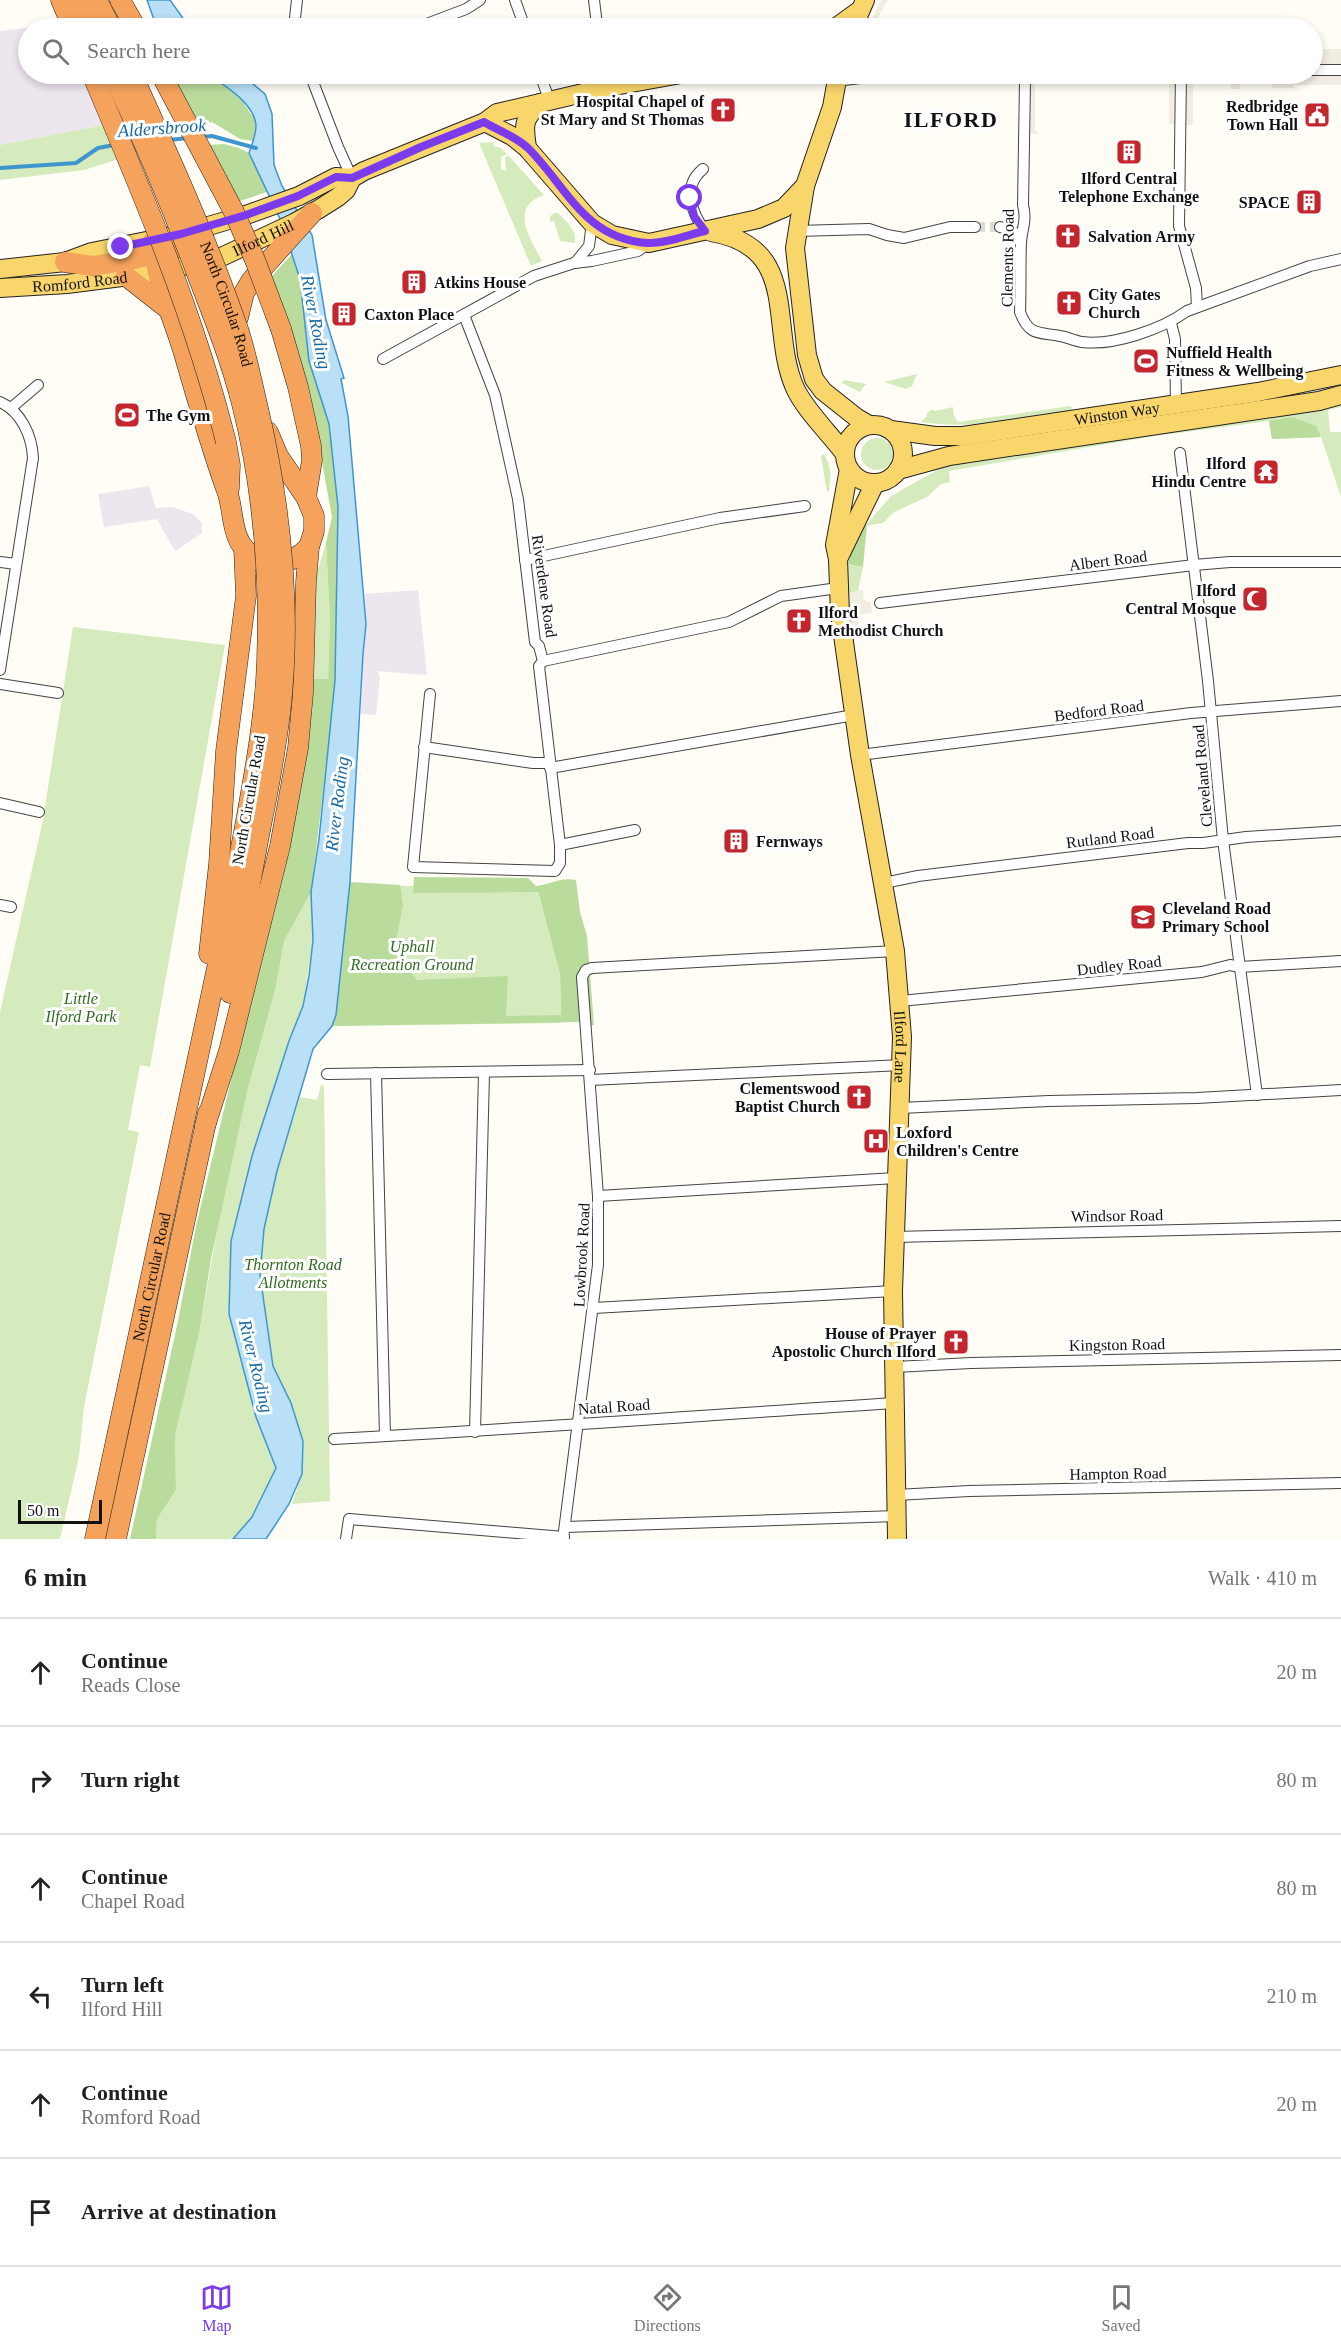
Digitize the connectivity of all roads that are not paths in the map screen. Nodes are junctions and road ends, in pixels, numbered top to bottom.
1 (61, 0) edge
2 (78, 0) edge
3 (97, 0) edge
4 (120, 0) edge
5 (297, 0) edge
6 (480, 0) edge
7 (515, 0) edge
8 (594, 0) edge
9 (862, 5) edge
10 (69, 18) edge
11 (87, 18) edge
12 (106, 18) edge
13 (130, 18) edge
14 (295, 18) edge
15 (442, 18) edge
16 (521, 18) edge
17 (596, 18) edge
18 (847, 18) edge
19 (1323, 70) edge
20 (1341, 70) edge
21 (96, 84) edge
22 (117, 84) edge
23 (136, 84) edge
24 (166, 84) edge
25 (314, 84) edge
26 (542, 84) edge
27 (626, 84) edge
28 (833, 84) edge
29 (1025, 84) edge
30 (1181, 84) edge
31 (545, 102) junction
32 (484, 122) junction
33 (527, 148) junction
34 (703, 169) dead end
35 (352, 178) junction
36 (805, 186) junction
37 (312, 213) junction
38 (586, 217) junction
39 (975, 226) tunnel mouth
40 (1000, 227) tunnel mouth
41 (705, 231) junction
42 (796, 231) junction
43 (1021, 238) junction
44 (649, 243) junction
45 (156, 254) junction
46 (217, 259) junction
47 (1341, 259) edge
48 (64, 262) joint
49 (574, 263) junction
50 (0, 269) edge
51 (126, 276) junction
52 (0, 288) edge
53 (1197, 307) junction
54 (168, 309) junction
55 (464, 315) junction
56 (238, 318) junction
57 (1171, 323) junction
58 (383, 359) dead end
59 (1341, 375) edge
60 (38, 385) dead end
61 (1341, 395) edge
62 (0, 402) edge
63 (1176, 405) junction
64 (11, 408) junction
65 (869, 425) junction
66 (891, 430) junction
67 (1180, 453) dead end
68 (847, 461) junction
69 (898, 470) junction
70 (875, 483) junction
71 (229, 497) junction
72 (306, 497) junction
73 (805, 506) dead end
74 (309, 547) junction
75 (244, 548) junction
76 (838, 559) junction
77 (525, 560) junction
78 (0, 562) edge
79 (1341, 562) edge
80 (16, 564) junction
81 (1194, 565) junction
82 (838, 588) junction
83 (880, 603) dead end
84 (543, 661) junction
85 (0, 670) edge
86 (0, 684) edge
87 (58, 693) dead end
88 (430, 694) dead end
89 (1341, 701) edge
90 (1211, 711) junction
91 (854, 715) junction
92 (424, 747) junction
93 (861, 755) junction
94 (550, 766) junction
95 (0, 803) edge
96 (39, 812) dead end
97 (635, 830) dead end
98 (252, 831) junction
99 (1341, 831) edge
100 (1223, 840) junction
101 (560, 845) junction
102 (884, 883) junction
103 (895, 951) junction
104 (1341, 961) edge
105 (1240, 967) junction
106 (900, 1001) junction
107 (196, 1061) junction
108 (902, 1065) junction
109 (376, 1073) junction
110 (484, 1073) junction
111 (327, 1074) dead end
112 (590, 1075) junction
113 (1341, 1090) edge
114 (1257, 1095) junction
115 (900, 1108) junction
116 (205, 1126) junction
117 (896, 1178) junction
118 (598, 1196) junction
119 (1341, 1226) edge
120 (894, 1237) junction
121 (892, 1291) junction
122 (594, 1308) junction
123 (1341, 1354) edge
124 (895, 1367) junction
125 (895, 1403) junction
126 (579, 1423) junction
127 (475, 1432) junction
128 (385, 1436) junction
129 (334, 1439) dead end
130 (1341, 1483) edge
131 (896, 1495) junction
132 (897, 1516) junction
133 (564, 1534) edge
134 (95, 1539) edge
135 (116, 1539) edge
136 (346, 1539) edge
137 (897, 1539) edge

1 - 10 highway
2 - 11 highway
3 - 12 highway
4 - 13 highway
5 - 14 street
6 - 15 street
7 - 16 street
8 - 17 street
9 - 18 main road
19 - 20 street
21 - 71 highway, bridge
22 - 98 highway, North Circular Road, bridge
23 - 98 highway, North Circular Road, bridge
24 - 72 highway, bridge
25 - 35 street
26 - 31 street
27 - 31 main road, Ilford Hill
28 - 36 main road
29 - 43 street, Clements Road
30 - 53 street
31 - 32 main road, Ilford Hill
31 - 33 main road
32 - 33 main road
32 - 35 main road, Ilford Hill
33 - 38 main road
34 - 41 street
35 - 37 main road, Ilford Hill
35 - 45 main road, Ilford Hill
36 - 41 main road
36 - 42 main road
37 - 46 main road, Ilford Hill
37 - 56 highway
38 - 44 main road
38 - 49 street
39 - 42 street
40 - 43 street
41 - 44 main road
41 - 68 main road
42 - 65 main road
43 - 57 street, Clements Road
44 - 49 street
45 - 46 highway
45 - 48 highway
45 - 51 main road, Romford Road
45 - 54 highway
46 - 56 highway
47 - 53 street, Clements Road
48 - 50 main road, Romford Road
49 - 55 street
51 - 52 main road, Romford Road
51 - 54 highway
53 - 57 street, Clements Road
54 - 71 highway
55 - 58 street
55 - 77 street, Riverdene Road
56 - 72 highway
57 - 63 street
59 - 63 main road, Winston Way
60 - 64 street
61 - 69 main road, Winston Way
62 - 64 street
63 - 66 main road, Winston Way
64 - 80 street
65 - 66 main road
65 - 68 main road
66 - 69 main road
67 - 81 street, Cleveland Road
68 - 70 main road
68 - 76 main road, Ilford Lane
69 - 70 main road
70 - 76 main road, Ilford Lane
71 - 75 highway
72 - 74 highway
73 - 77 street
74 - 75 highway
74 - 116 highway
75 - 107 highway
76 - 82 main road, Ilford Lane
77 - 84 street, Riverdene Road
78 - 80 street
79 - 81 street, Albert Road
80 - 85 street
81 - 83 street, Albert Road
81 - 90 street, Cleveland Road
82 - 84 street
82 - 91 main road, Ilford Lane
84 - 94 street, Riverdene Road
86 - 87 street
88 - 92 street
89 - 90 street, Bedford Road
90 - 93 street, Bedford Road
90 - 100 street, Cleveland Road
91 - 93 main road, Ilford Lane
91 - 94 street
92 - 94 street
92 - 101 street, Riverdene Road
93 - 102 main road, Ilford Lane
94 - 101 street, Riverdene Road
95 - 96 street
97 - 101 street
98 - 107 highway, North Circular Road
98 - 116 highway, North Circular Road
99 - 100 street, Rutland Road
100 - 102 street, Rutland Road
100 - 105 street, Cleveland Road
102 - 103 main road, Ilford Lane
103 - 106 main road, Ilford Lane
103 - 112 street, Lowbrook Road
104 - 105 street, Dudley Road
105 - 106 street, Dudley Road
105 - 114 street, Cleveland Road
106 - 108 main road, Ilford Lane
107 - 134 highway, North Circular Road
108 - 112 street
108 - 115 main road, Ilford Lane
109 - 110 street
109 - 111 street
109 - 128 street
110 - 112 street
110 - 127 street
112 - 118 street, Lowbrook Road
113 - 114 street
114 - 115 street
115 - 117 main road, Ilford Lane
116 - 135 highway, North Circular Road
117 - 118 street
117 - 120 main road, Ilford Lane
118 - 122 street, Lowbrook Road
119 - 120 street, Windsor Road
120 - 121 main road, Ilford Lane
121 - 122 street
121 - 124 main road, Ilford Lane
122 - 126 street, Lowbrook Road
123 - 124 street, Kingston Road
124 - 125 main road, Ilford Lane
125 - 126 street, Natal Road
125 - 131 main road, Ilford Lane
126 - 127 street, Natal Road
126 - 133 street, Lowbrook Road
127 - 128 street, Natal Road
128 - 129 street, Natal Road
130 - 131 street, Hampton Road
131 - 132 main road, Ilford Lane
132 - 133 street
132 - 137 main road, Ilford Lane
133 - 136 street

